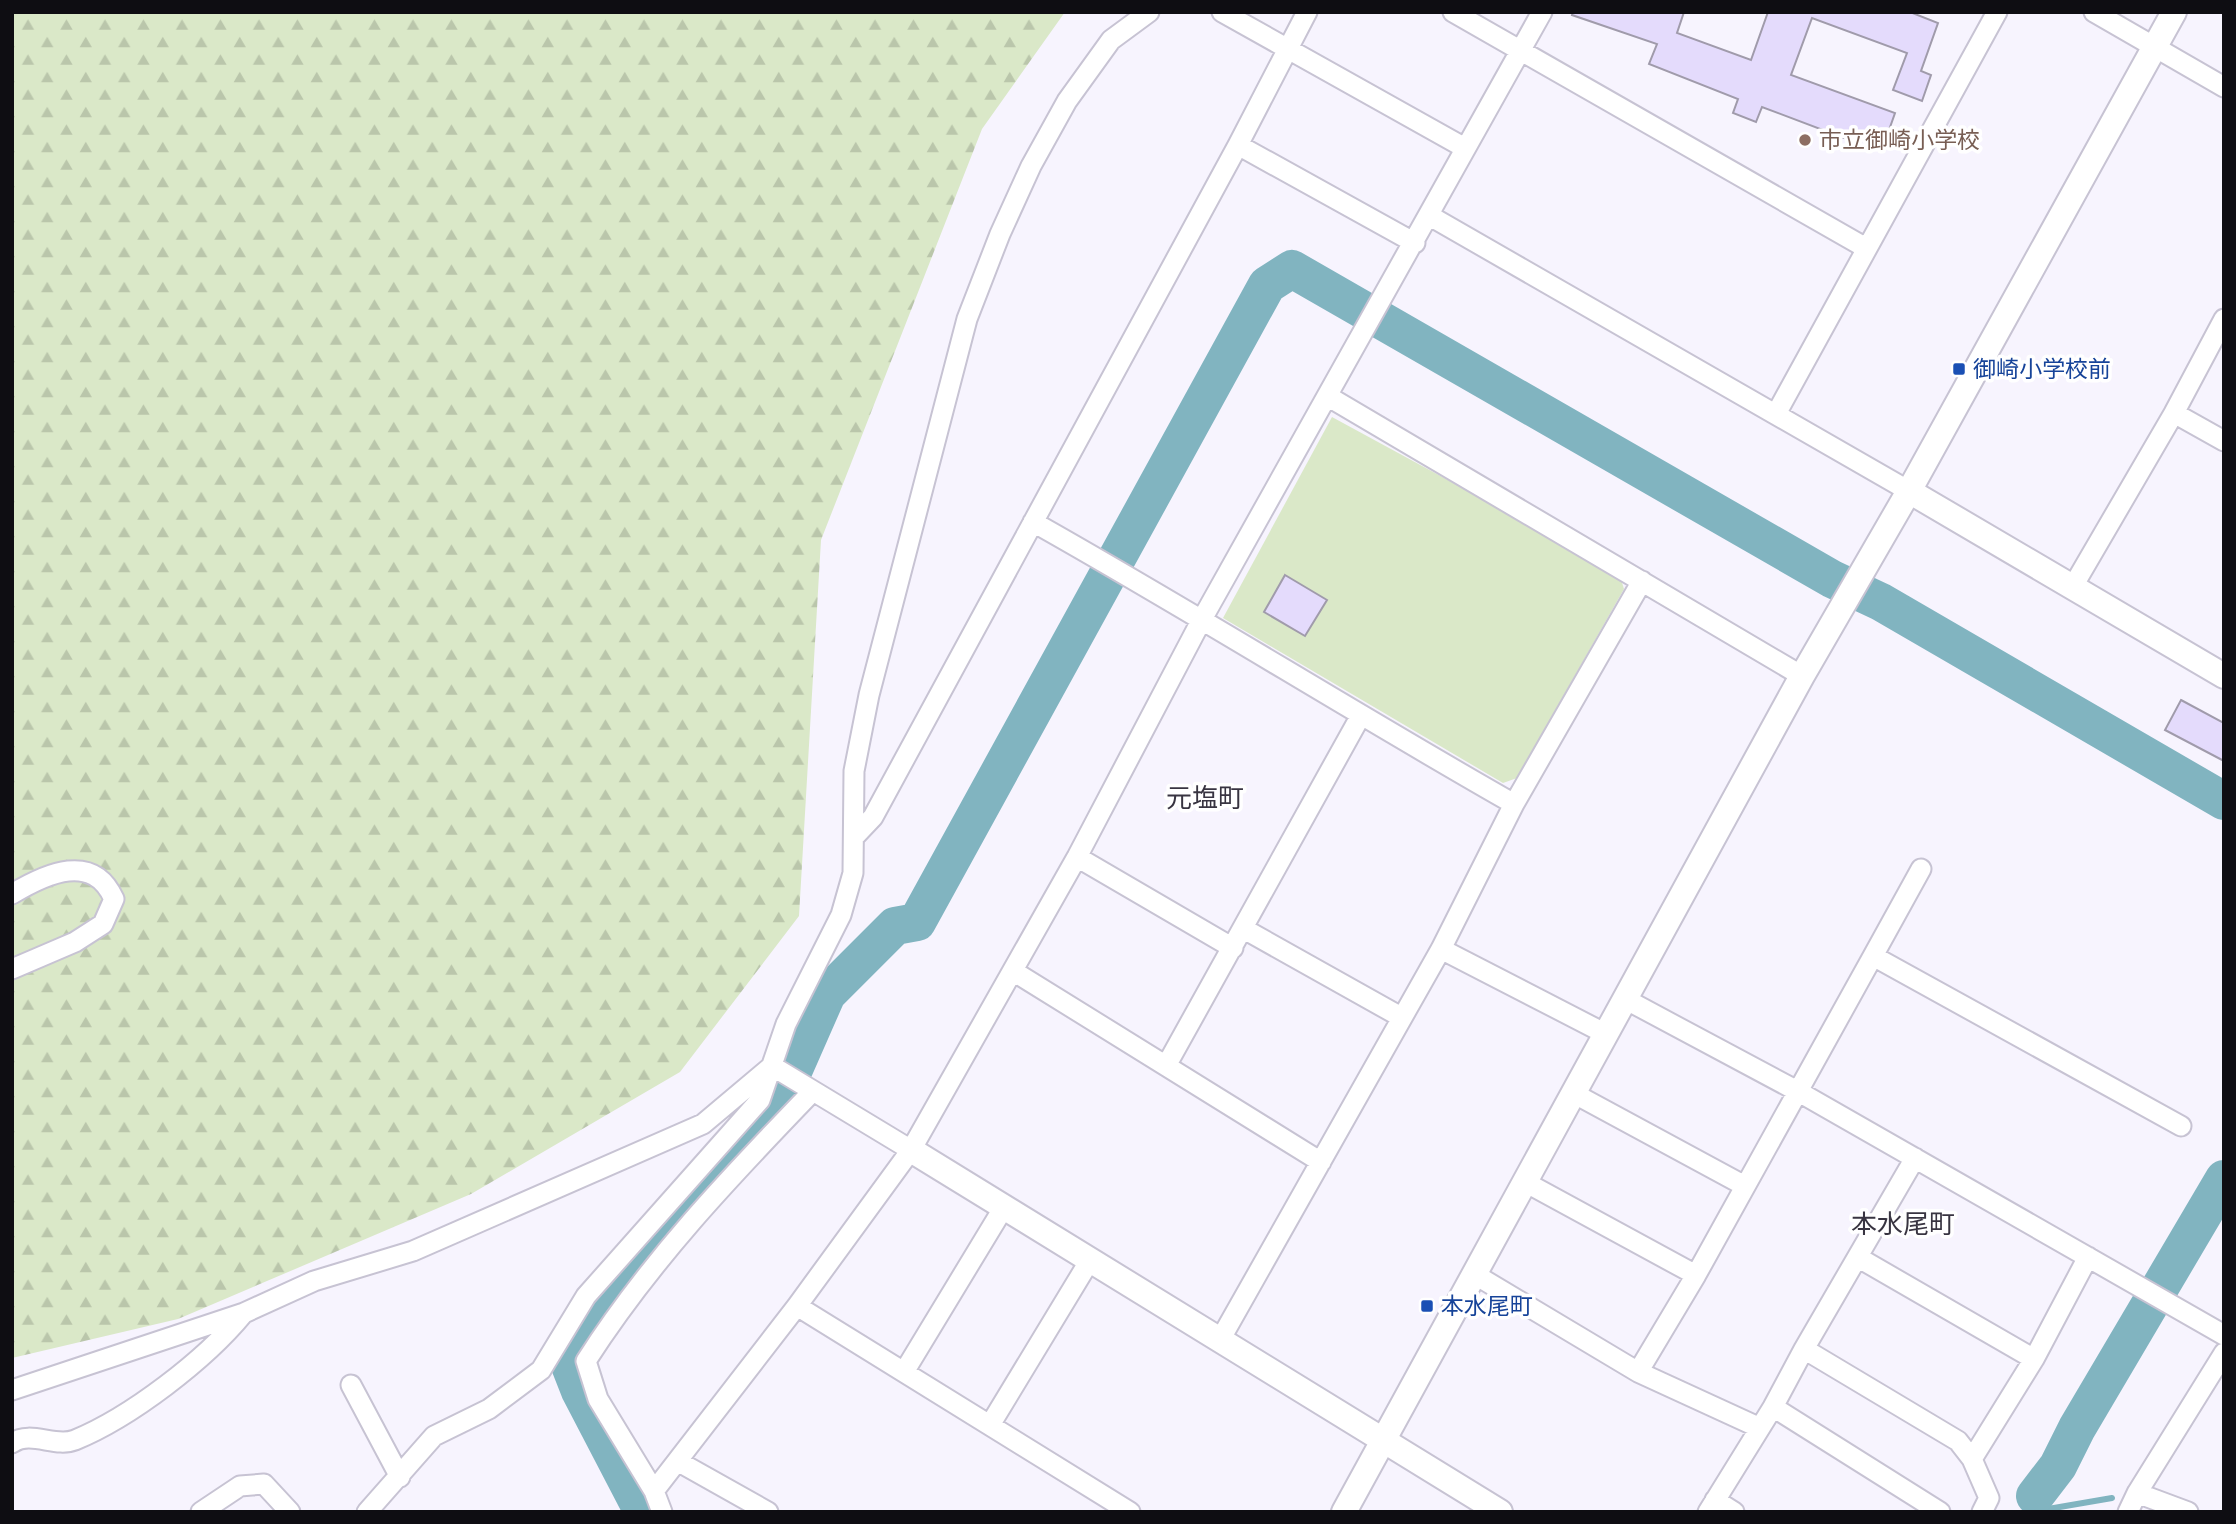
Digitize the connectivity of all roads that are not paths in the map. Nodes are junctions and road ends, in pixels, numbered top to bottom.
1 (1149, 12) edge
2 (1222, 12) edge
3 (1307, 12) edge
4 (1452, 12) edge
5 (1542, 12) edge
6 (1997, 12) edge
7 (2094, 12) edge
8 (2175, 12) edge
9 (2155, 48) junction
10 (1286, 50) junction
11 (1520, 52) junction
12 (2224, 87) edge
13 (1238, 145) junction
14 (1465, 148) junction
15 (1430, 216) junction
16 (1415, 243) junction
17 (1866, 248) junction
18 (2224, 319) edge
19 (1329, 397) junction
20 (2174, 413) junction
21 (1776, 414) junction
22 (2224, 441) edge
23 (1909, 491) junction
24 (1033, 522) junction
25 (1642, 581) junction
26 (2072, 588) junction
27 (1201, 621) junction
28 (1802, 676) junction
29 (2224, 676) edge
30 (1360, 717) junction
31 (1514, 804) junction
32 (855, 836) junction
33 (1077, 857) junction
34 (1921, 869) dead end
35 (12, 894) edge
36 (1244, 929) junction
37 (1233, 948) junction
38 (1441, 949) junction
39 (1873, 956) junction
40 (12, 970) edge
41 (1013, 971) junction
42 (1625, 999) junction
43 (1401, 1017) junction
44 (1606, 1034) junction
45 (772, 1066) junction
46 (1167, 1066) junction
47 (813, 1091) junction
48 (1799, 1092) junction
49 (1573, 1093) junction
50 (2181, 1126) dead end
51 (911, 1150) junction
52 (1915, 1158) junction
53 (1321, 1162) junction
54 (1525, 1182) junction
55 (1745, 1186) junction
56 (1004, 1207) junction
57 (2088, 1257) junction
58 (1859, 1258) junction
59 (1090, 1260) junction
60 (1474, 1274) junction
61 (1696, 1275) junction
62 (797, 1306) junction
63 (244, 1313) junction
64 (2224, 1335) edge
65 (1220, 1340) junction
66 (1804, 1349) junction
67 (2224, 1353) edge
68 (2034, 1359) junction
69 (904, 1372) junction
70 (1638, 1372) junction
71 (351, 1385) dead end
72 (12, 1390) edge
73 (1773, 1407) junction
74 (990, 1425) junction
75 (1760, 1428) junction
76 (1383, 1440) junction
77 (12, 1443) edge
78 (1972, 1459) junction
79 (679, 1462) junction
80 (400, 1477) junction
81 (654, 1492) junction
82 (2137, 1493) junction
83 (1711, 1506) edge
84 (201, 1512) edge
85 (290, 1512) edge
86 (367, 1512) edge
87 (662, 1512) edge
88 (768, 1512) edge
89 (1130, 1512) edge
90 (1344, 1512) edge
91 (1500, 1512) edge
92 (1734, 1512) edge
93 (1940, 1512) edge
94 (1982, 1512) edge
95 (2128, 1512) edge
96 (2188, 1512) edge

1 - 32 street
2 - 10 street
3 - 10 street
4 - 11 street
5 - 11 street
6 - 17 street
7 - 9 street
8 - 9 street
9 - 12 street
9 - 23 street
10 - 13 street
10 - 14 street
11 - 14 street
11 - 17 street
13 - 16 street
13 - 24 street
14 - 15 street
15 - 16 street
15 - 21 street
16 - 19 street
17 - 21 street
18 - 20 street
19 - 25 street
19 - 27 street
20 - 22 street
20 - 26 street
21 - 23 street
23 - 26 street
23 - 28 street
24 - 27 street
24 - 32 street
25 - 28 street
25 - 31 street
26 - 29 street
27 - 30 street
27 - 33 street
28 - 42 street
30 - 31 street
30 - 36 street
31 - 38 street
32 - 45 street
33 - 37 street
33 - 41 street
34 - 39 street
35 - 40 street
36 - 37 street
36 - 43 street
37 - 46 street
38 - 43 street
38 - 44 street
39 - 48 street
39 - 50 street
41 - 46 street
41 - 51 street
42 - 44 street
42 - 48 street
43 - 53 street
44 - 49 street
45 - 47 street
45 - 63 street
45 - 80 street
46 - 53 street
47 - 51 street
47 - 81 street
48 - 52 street
48 - 55 street
49 - 54 street
49 - 55 street
51 - 56 street
51 - 62 street
52 - 57 street
52 - 58 street
53 - 65 street
54 - 60 street
54 - 61 street
55 - 61 street
56 - 59 street
56 - 69 street
57 - 64 street
57 - 68 street
58 - 66 street
58 - 68 street
59 - 65 street
59 - 74 street
60 - 70 street
60 - 76 street
61 - 70 street
62 - 69 street
62 - 79 street
63 - 72 street
63 - 77 street
65 - 76 street
66 - 73 street
66 - 78 street
67 - 82 street
68 - 78 street
69 - 74 street
70 - 75 street
71 - 80 street
73 - 75 street
73 - 93 street
74 - 89 street
75 - 83 street
76 - 90 street
76 - 91 street
78 - 94 street
79 - 81 street
79 - 88 street
80 - 86 street
81 - 87 street
82 - 95 street
82 - 96 street
83 - 92 street
84 - 85 street

